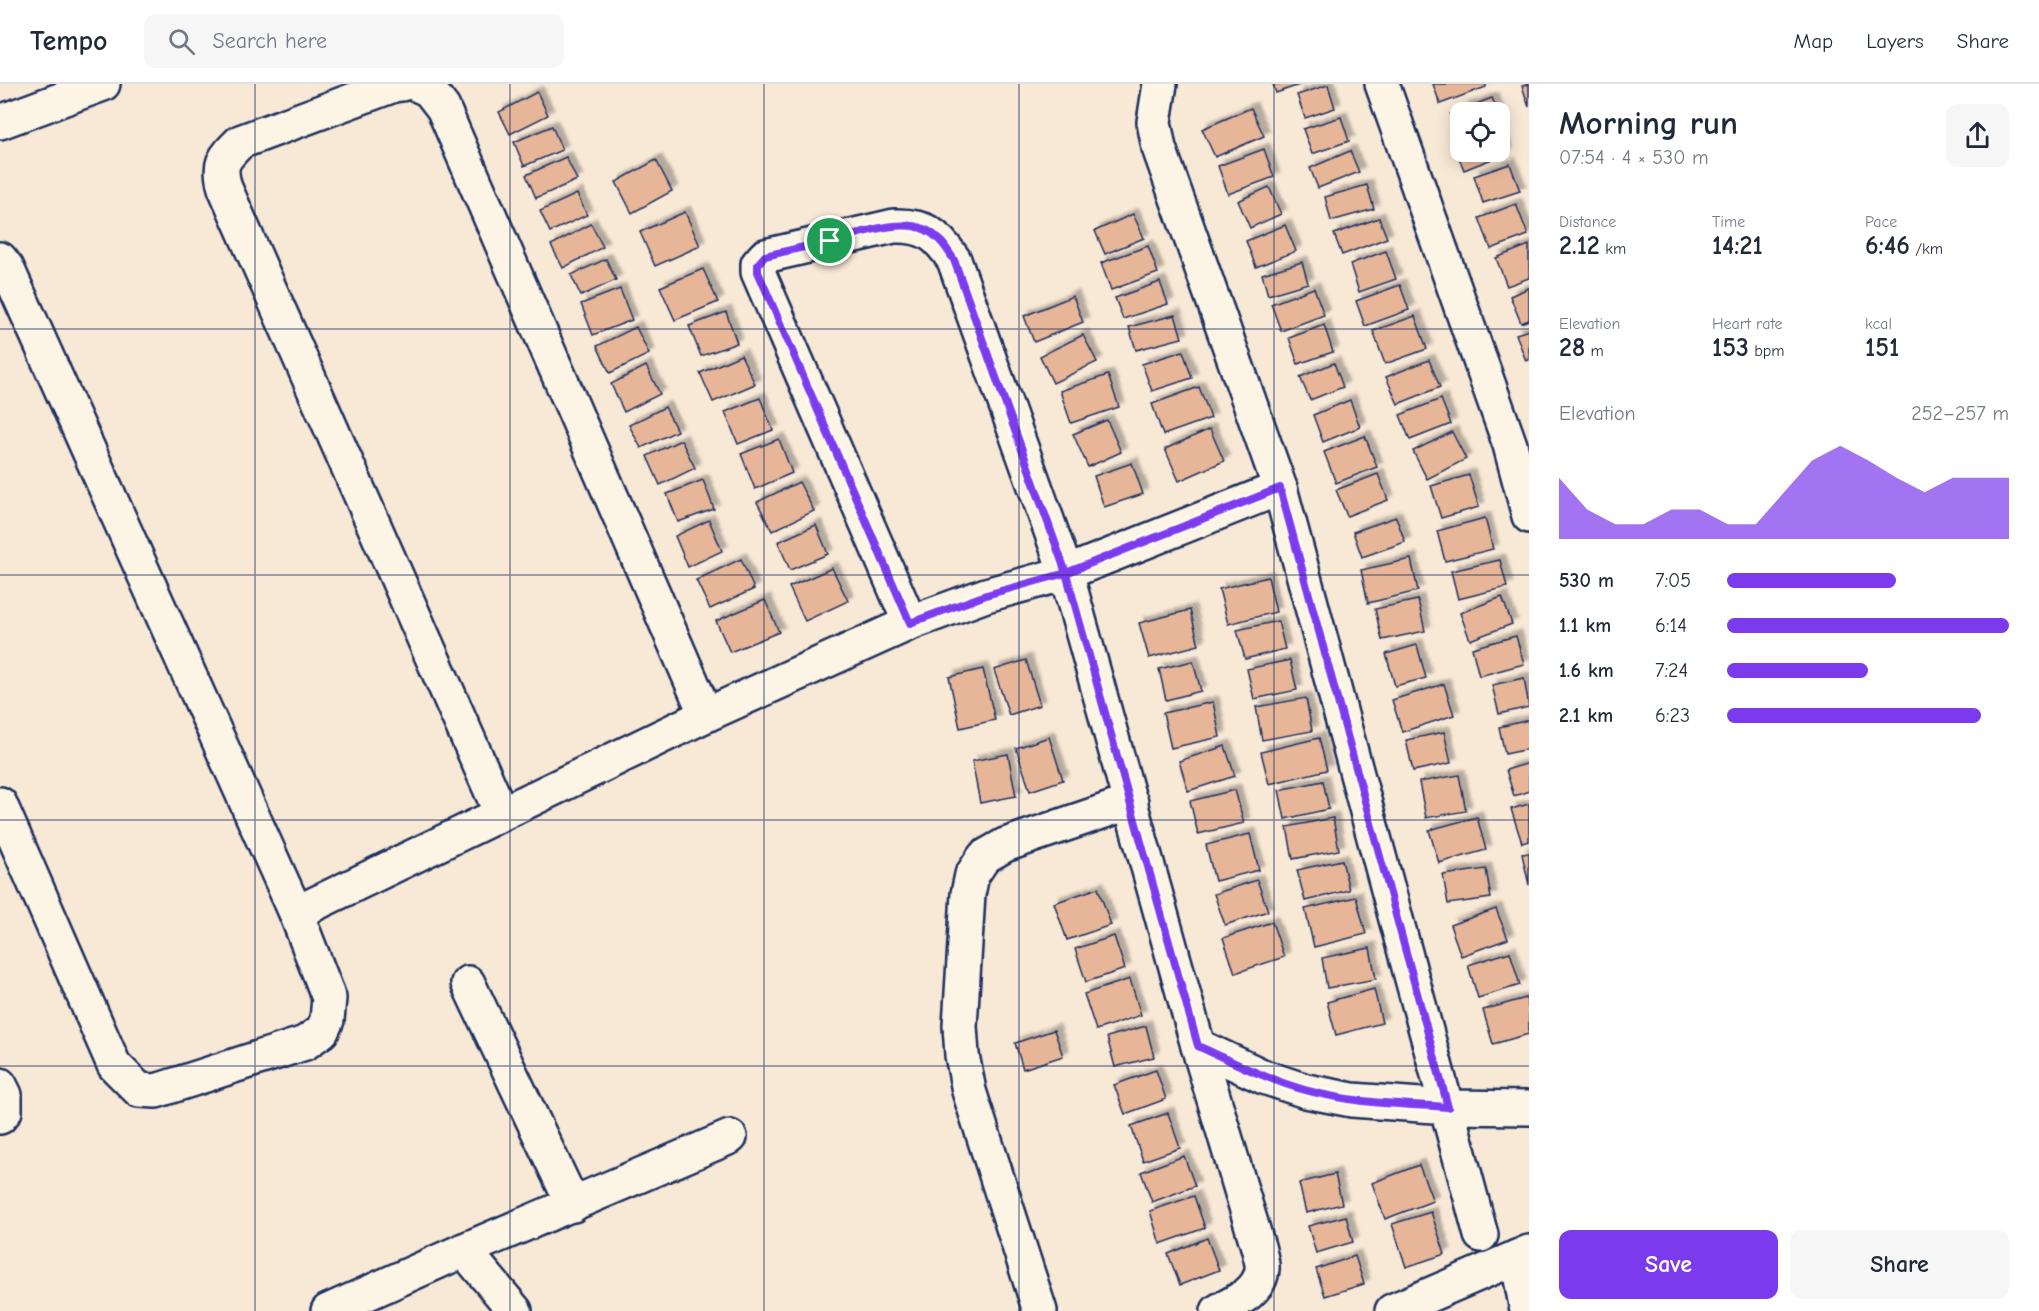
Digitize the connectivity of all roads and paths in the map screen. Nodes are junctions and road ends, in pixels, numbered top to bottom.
1 (103, 84) edge
2 (402, 84) edge
3 (416, 84) edge
4 (1160, 84) edge
5 (1382, 84) edge
6 (0, 122) edge
7 (0, 259) edge
8 (1280, 488) junction
9 (1529, 516) edge
10 (1066, 573) junction
11 (910, 623) junction
12 (706, 715) junction
13 (1131, 802) junction
14 (0, 804) edge
15 (501, 813) junction
16 (296, 913) junction
17 (468, 983) dead end
18 (1198, 1046) junction
19 (0, 1085) edge
20 (1448, 1107) junction
21 (1529, 1108) edge
22 (0, 1117) edge
23 (730, 1137) dead end
24 (573, 1205) junction
25 (1481, 1235) dead end
26 (464, 1250) junction
27 (1523, 1255) edge
28 (328, 1311) edge
29 (515, 1311) edge
30 (1040, 1311) edge
31 (1218, 1311) edge
32 (1392, 1311) edge
33 (1527, 1311) edge

1 - 6 street
2 - 15 street
3 - 12 street
4 - 8 street
5 - 9 street
7 - 16 street
8 - 10 street
8 - 20 street
10 - 11 street
10 - 11 street
10 - 13 street
11 - 12 street
12 - 15 street
13 - 18 street
13 - 30 street
14 - 16 street
15 - 16 street
17 - 24 street
18 - 20 street
18 - 31 street
19 - 22 street
20 - 21 street
20 - 25 street
23 - 24 street
24 - 26 street
26 - 28 street
26 - 29 street
27 - 32 street
27 - 33 street

